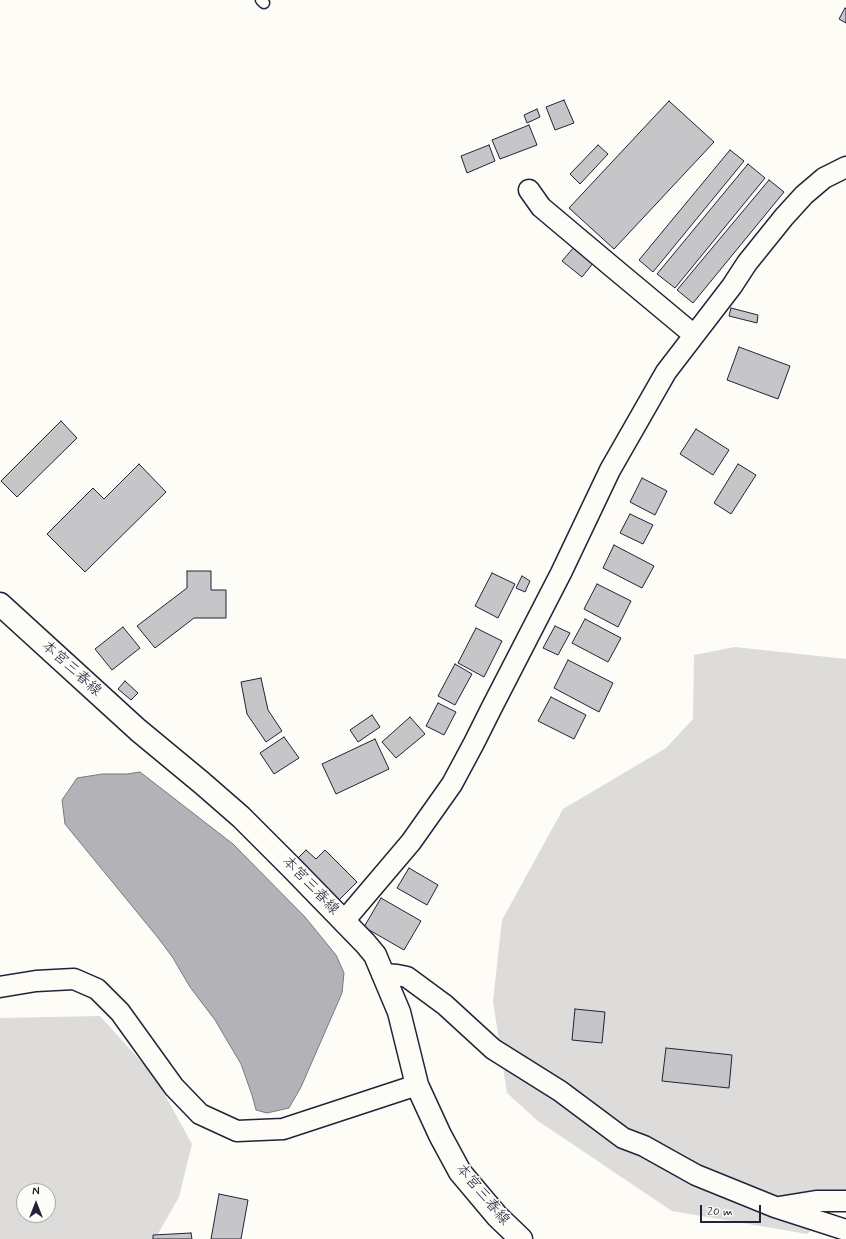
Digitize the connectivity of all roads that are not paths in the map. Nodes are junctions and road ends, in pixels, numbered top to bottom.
1 (846, 167) edge
2 (529, 190) dead end
3 (694, 335) junction
4 (0, 604) edge
5 (344, 921) junction
6 (382, 974) junction
7 (0, 987) edge
8 (417, 1086) junction
9 (846, 1201) edge
10 (775, 1208) junction
11 (846, 1230) edge
12 (521, 1239) edge

1 - 3 street
2 - 3 street
3 - 5 street
4 - 5 main road, 本宮三春線
5 - 6 main road, 本宮三春線
6 - 8 main road, 本宮三春線
6 - 10 street
7 - 8 street
8 - 12 main road, 本宮三春線
9 - 10 street
10 - 11 street

